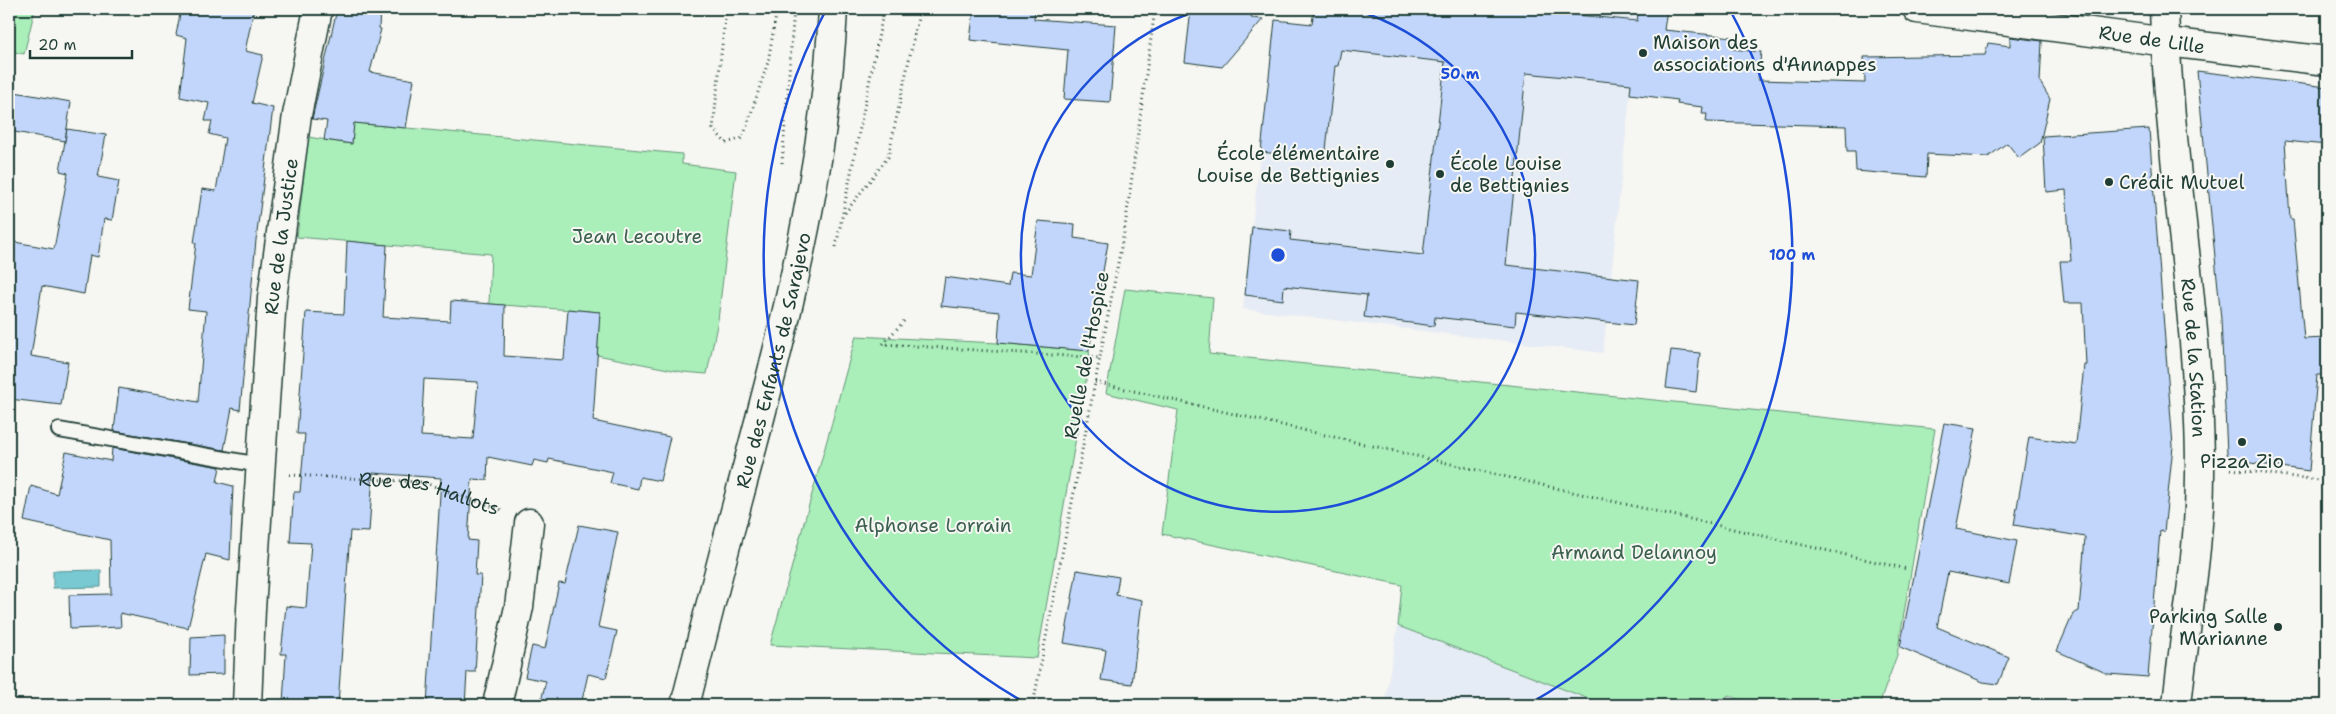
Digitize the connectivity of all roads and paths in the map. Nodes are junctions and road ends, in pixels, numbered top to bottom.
1 (318, 9) edge
2 (726, 9) edge
3 (778, 9) edge
4 (794, 9) edge
5 (833, 9) edge
6 (920, 9) edge
7 (1155, 9) edge
8 (1917, 9) edge
9 (2164, 9) edge
10 (2167, 42) junction
11 (2327, 61) edge
12 (781, 170) dead end
13 (844, 213) dead end
14 (904, 321) dead end
15 (1099, 358) junction
16 (1095, 382) junction
17 (60, 430) dead end
18 (2200, 464) junction
19 (260, 469) junction
20 (2327, 481) edge
21 (529, 523) joint
22 (1907, 569) dead end
23 (247, 705) edge
24 (497, 705) edge
25 (685, 705) edge
26 (1033, 705) edge
27 (2177, 705) edge

1 - 19 street, Rue de la Justice
2 - 3 path
4 - 12 path
5 - 25 street, Rue des Enfants de Sarajevo
6 - 13 path
7 - 15 path, Ruelle de l'Hospice
8 - 10 street, Rue de Lille
9 - 10 street, Rue de la Station
10 - 11 street, Rue de Lille
10 - 18 street, Rue de la Station
14 - 15 path
15 - 16 path, Ruelle de l'Hospice
16 - 22 path
16 - 26 path, Ruelle de l'Hospice
17 - 19 lane
18 - 20 path
18 - 27 street, Rue de la Station
19 - 21 path, Rue des Hallots
19 - 23 street, Rue de la Justice
21 - 24 street

